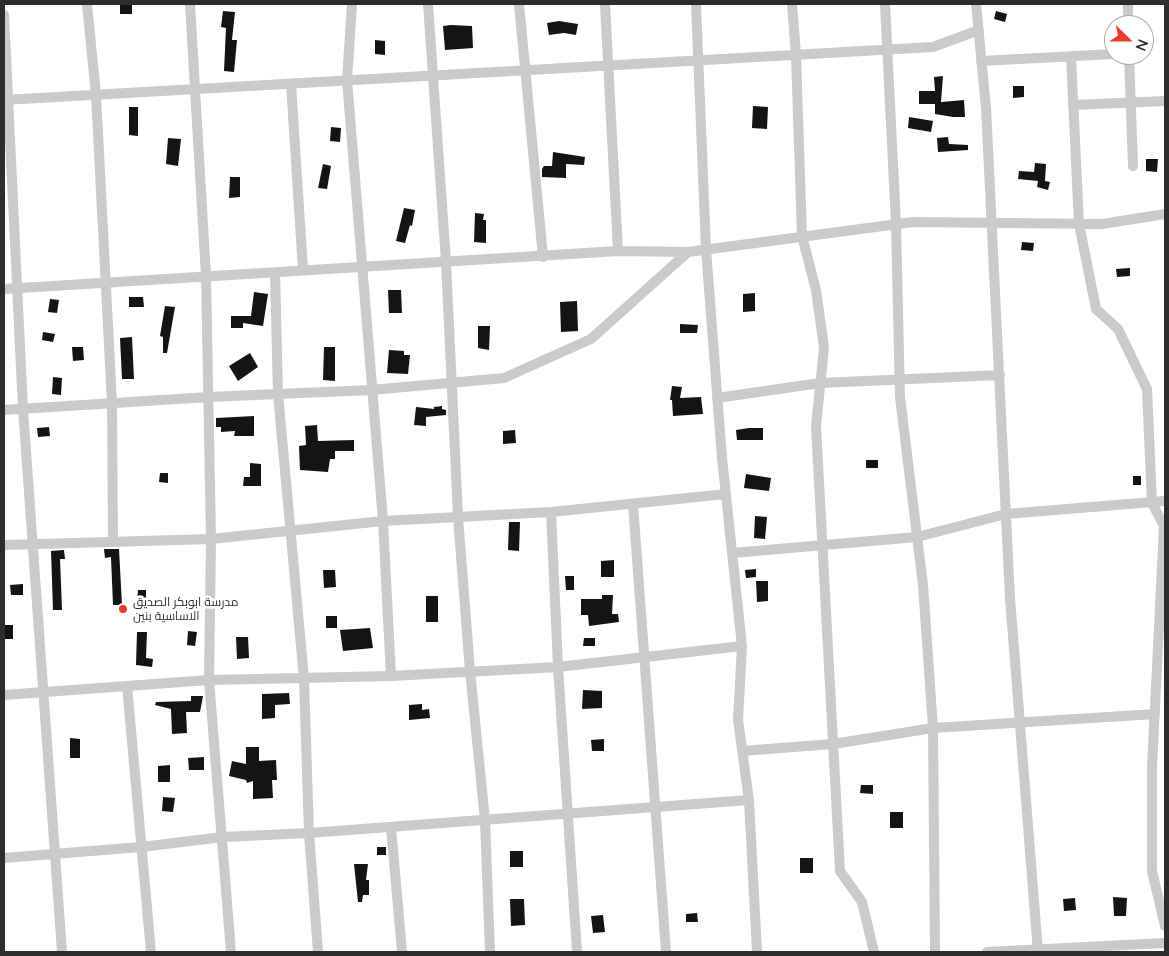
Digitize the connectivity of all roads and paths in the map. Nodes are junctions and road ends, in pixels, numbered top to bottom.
1 (87, 4) edge
2 (190, 4) edge
3 (352, 4) edge
4 (428, 4) edge
5 (519, 4) edge
6 (606, 4) edge
7 (696, 4) edge
8 (792, 4) edge
9 (885, 4) edge
10 (976, 4) edge
11 (4, 15) edge
12 (979, 30) junction
13 (888, 50) junction
14 (1104, 54) edge
15 (796, 55) junction
16 (1070, 56) junction
17 (699, 60) junction
18 (981, 60) junction
19 (1129, 65) edge
20 (609, 66) junction
21 (525, 70) junction
22 (432, 76) junction
23 (347, 80) junction
24 (291, 84) junction
25 (195, 89) junction
26 (96, 95) junction
27 (5, 100) edge
28 (1165, 101) edge
29 (1130, 103) junction
30 (1073, 105) junction
31 (1133, 166) dead end
32 (1165, 214) edge
33 (992, 222) junction
34 (896, 224) junction
35 (1079, 224) junction
36 (802, 236) junction
37 (706, 249) junction
38 (618, 251) junction
39 (688, 252) junction
40 (543, 257) junction
41 (446, 262) junction
42 (360, 267) junction
43 (303, 270) junction
44 (275, 272) junction
45 (206, 276) junction
46 (104, 282) junction
47 (19, 288) junction
48 (4, 289) edge
49 (1000, 375) junction
50 (900, 379) junction
51 (452, 383) junction
52 (820, 383) junction
53 (371, 390) junction
54 (278, 394) junction
55 (208, 397) junction
56 (717, 398) junction
57 (112, 403) junction
58 (23, 409) junction
59 (4, 410) edge
60 (726, 494) junction
61 (1165, 501) edge
62 (1152, 503) junction
63 (633, 504) junction
64 (551, 512) junction
65 (1006, 514) junction
66 (458, 517) junction
67 (382, 521) junction
68 (291, 531) junction
69 (917, 537) junction
70 (211, 539) junction
71 (113, 542) junction
72 (34, 544) junction
73 (4, 546) edge
74 (822, 546) junction
75 (732, 553) junction
76 (742, 646) junction
77 (644, 657) junction
78 (558, 667) junction
79 (470, 671) junction
80 (391, 676) junction
81 (304, 679) junction
82 (209, 680) junction
83 (127, 686) junction
84 (42, 692) junction
85 (4, 695) edge
86 (1155, 714) junction
87 (1020, 722) junction
88 (933, 728) junction
89 (833, 744) junction
90 (742, 751) junction
91 (749, 800) junction
92 (654, 808) junction
93 (569, 814) junction
94 (485, 820) junction
95 (391, 827) junction
96 (309, 833) junction
97 (223, 837) junction
98 (141, 847) junction
99 (57, 855) junction
100 (4, 858) edge
101 (1165, 926) edge
102 (1165, 943) edge
103 (1038, 951) edge
104 (62, 952) edge
105 (150, 952) edge
106 (231, 952) edge
107 (318, 952) edge
108 (402, 952) edge
109 (490, 952) edge
110 (577, 952) edge
111 (666, 952) edge
112 (758, 952) edge
113 (874, 952) edge
114 (935, 952) edge
115 (987, 952) edge

1 - 26 street
2 - 25 street
3 - 23 street
4 - 22 street
5 - 21 street
6 - 20 street
7 - 17 street
8 - 15 street
9 - 13 street
10 - 12 street
11 - 27 street
12 - 13 street
12 - 18 street
13 - 15 street
13 - 34 street
14 - 16 street
15 - 17 street
15 - 36 street
16 - 18 street
16 - 30 street
17 - 20 street
17 - 37 street
18 - 33 street
19 - 29 street
20 - 21 street
20 - 38 street
21 - 22 street
21 - 40 street
22 - 23 street
22 - 41 street
23 - 24 street
23 - 42 street
24 - 25 street
24 - 43 street
25 - 26 street
25 - 45 street
26 - 27 street
26 - 46 street
27 - 47 street
28 - 29 street
29 - 30 street
29 - 31 street
30 - 35 street
32 - 35 street
33 - 34 street
33 - 35 street
33 - 49 street
34 - 36 street
34 - 50 street
35 - 62 street
36 - 37 street
36 - 52 street
37 - 39 street
37 - 56 street
38 - 39 street
38 - 40 street
39 - 51 street
40 - 41 street
41 - 42 street
41 - 51 street
42 - 43 street
42 - 53 street
43 - 44 street
44 - 45 street
44 - 54 street
45 - 46 street
45 - 55 street
46 - 47 street
46 - 57 street
47 - 48 street
47 - 58 street
49 - 50 street
49 - 65 street
50 - 52 street
50 - 69 street
51 - 53 street
51 - 66 street
52 - 56 street
52 - 74 street
53 - 54 street
53 - 67 street
54 - 55 street
54 - 68 street
55 - 57 street
55 - 70 street
56 - 60 street
57 - 58 street
57 - 71 street
58 - 59 street
58 - 72 street
60 - 63 street
60 - 75 street
61 - 62 street
62 - 65 street
62 - 86 street
63 - 64 street
63 - 77 street
64 - 66 street
64 - 78 street
65 - 69 street
65 - 87 street
66 - 67 street
66 - 79 street
67 - 68 street
67 - 80 street
68 - 70 street
68 - 81 street
69 - 74 street
69 - 88 street
70 - 71 street
70 - 82 street
71 - 72 street
72 - 73 street
72 - 84 street
74 - 75 street
74 - 89 street
75 - 76 street
76 - 77 street
76 - 90 street
77 - 78 street
77 - 92 street
78 - 79 street
78 - 93 street
79 - 80 street
79 - 94 street
80 - 81 street
81 - 82 street
81 - 96 street
82 - 83 street
82 - 97 street
83 - 84 street
83 - 98 street
84 - 85 street
84 - 99 street
86 - 87 street
86 - 101 street
87 - 88 street
87 - 103 street
88 - 89 street
88 - 114 street
89 - 90 street
89 - 113 street
90 - 91 street
91 - 92 street
91 - 112 street
92 - 93 street
92 - 111 street
93 - 94 street
93 - 110 street
94 - 95 street
94 - 109 street
95 - 96 street
95 - 108 street
96 - 97 street
96 - 107 street
97 - 98 street
97 - 106 street
98 - 99 street
98 - 105 street
99 - 100 street
99 - 104 street
102 - 103 street
103 - 115 street

